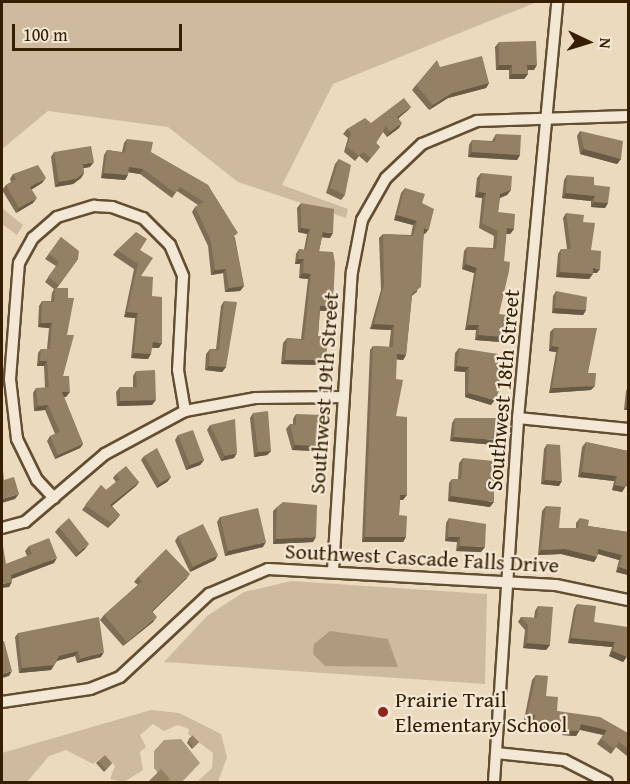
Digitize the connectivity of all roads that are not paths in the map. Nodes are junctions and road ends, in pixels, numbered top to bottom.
1 (557, 2) edge
2 (628, 116) edge
3 (549, 118) junction
4 (344, 397) junction
5 (184, 411) junction
6 (518, 417) junction
7 (628, 429) edge
8 (54, 498) junction
9 (2, 528) edge
10 (333, 570) junction
11 (508, 582) junction
12 (628, 600) edge
13 (2, 702) edge
14 (496, 753) junction
15 (494, 783) edge
16 (607, 783) edge

1 - 3 street, Southwest 18th Street
2 - 3 street
3 - 4 street, Southwest 19th Street
3 - 6 street, Southwest 18th Street
4 - 5 street
4 - 10 street, Southwest 19th Street
5 - 8 street
5 - 8 street
6 - 7 street
6 - 11 street, Southwest 18th Street
8 - 9 street
10 - 11 street, Southwest Cascade Falls Drive
10 - 13 street, Southwest Cascade Falls Drive
11 - 12 street, Southwest Cascade Falls Drive
11 - 14 street, Southwest 18th Street
14 - 15 street, Southwest 18th Street
14 - 16 street

